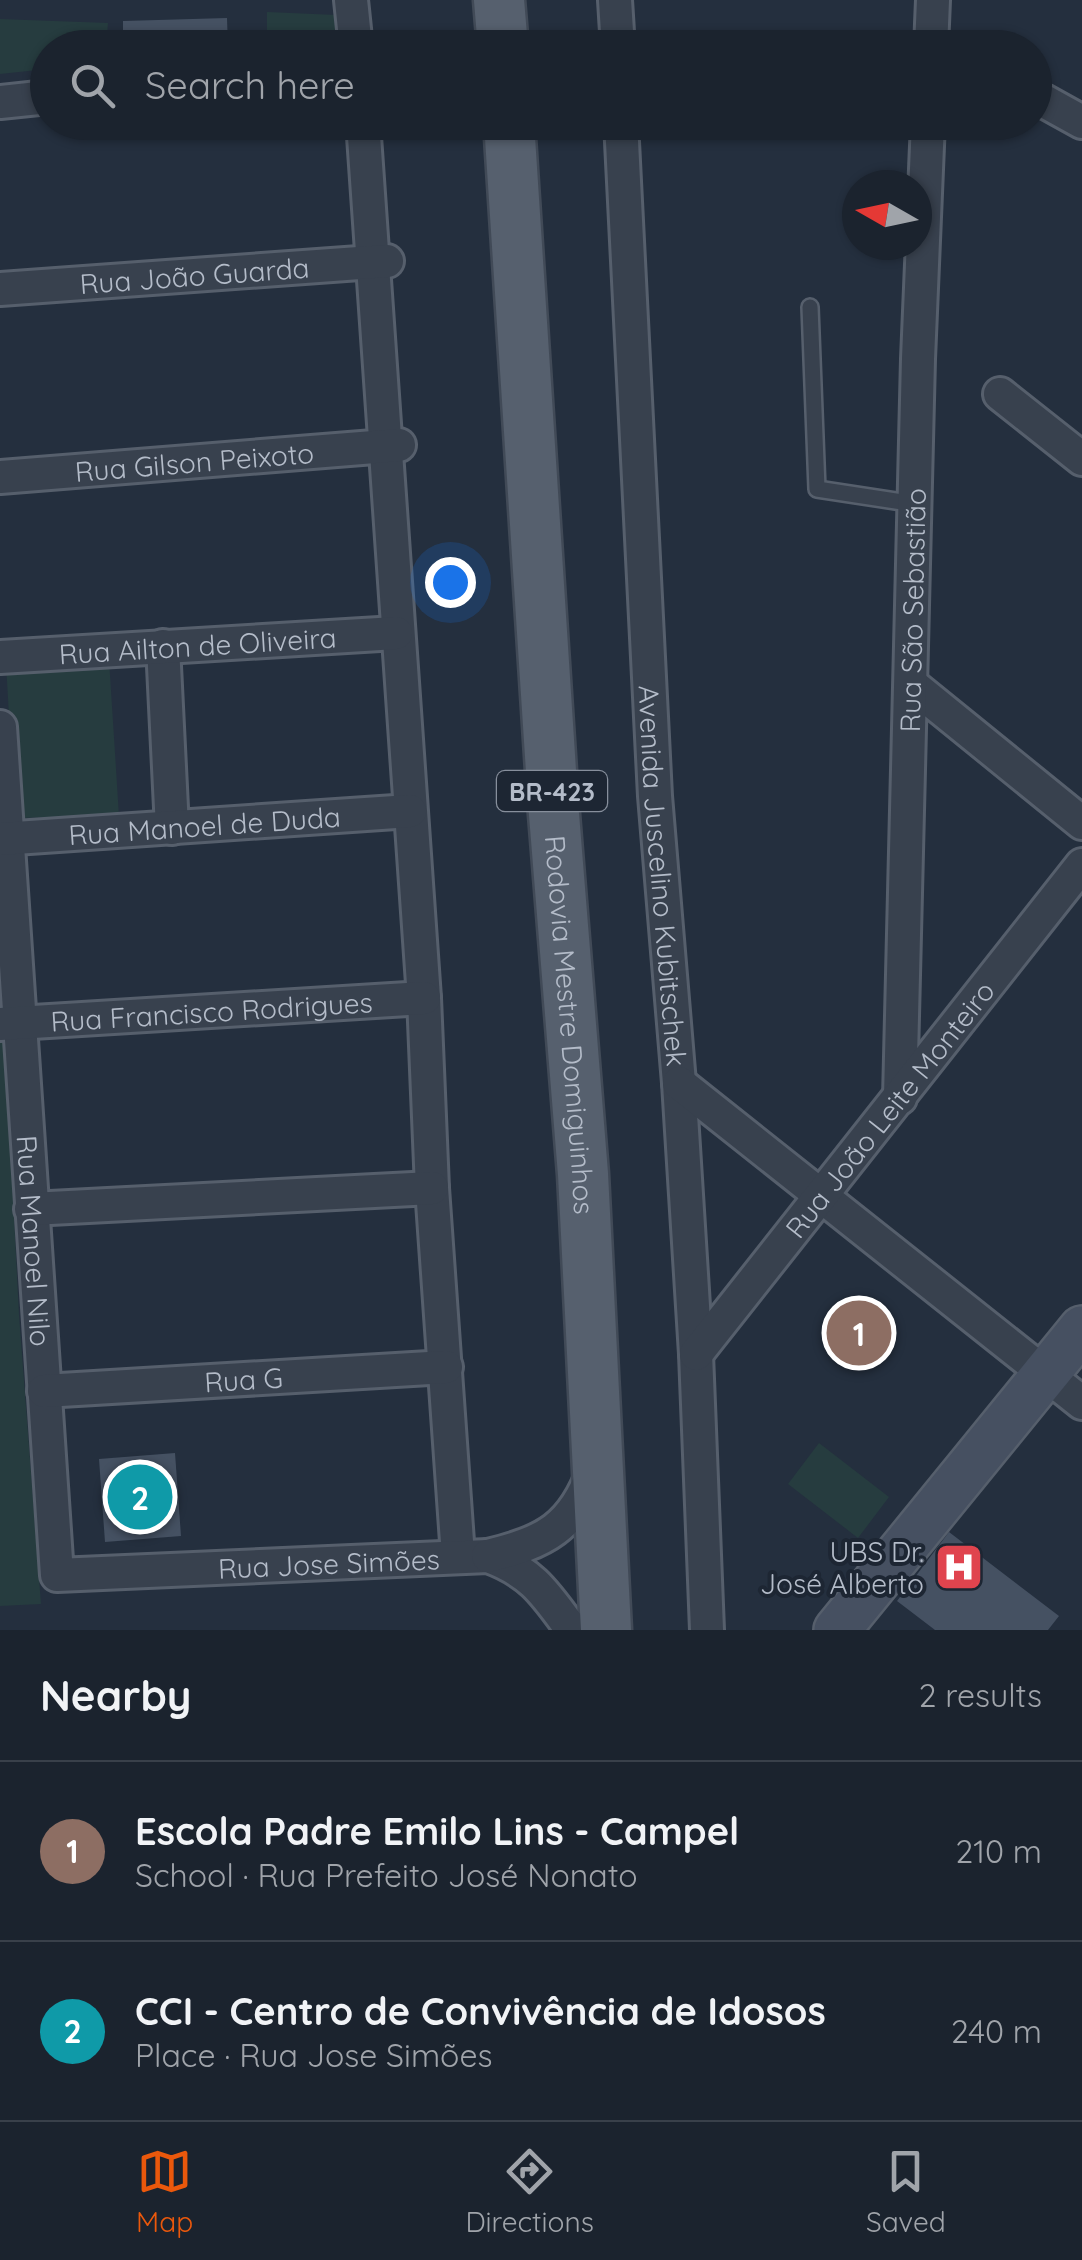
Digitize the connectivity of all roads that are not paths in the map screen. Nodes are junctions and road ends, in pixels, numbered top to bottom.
1 (349, 0) edge
2 (499, 0) edge
3 (616, 0) edge
4 (933, 0) edge
5 (353, 30) edge
6 (501, 30) edge
7 (617, 30) edge
8 (932, 30) edge
9 (30, 100) edge
10 (0, 102) edge
11 (1052, 105) edge
12 (1082, 122) edge
13 (365, 140) edge
14 (510, 140) edge
15 (623, 140) edge
16 (927, 140) edge
17 (381, 262) junction
18 (0, 290) edge
19 (810, 307) dead end
20 (1000, 394) dead end
21 (1076, 442) edge
22 (393, 446) junction
23 (0, 476) edge
24 (915, 504) junction
25 (396, 633) junction
26 (163, 646) junction
27 (0, 657) edge
28 (912, 685) junction
29 (0, 727) edge
30 (410, 811) junction
31 (1082, 823) edge
32 (172, 828) junction
33 (3, 838) edge
34 (1082, 864) edge
35 (424, 998) junction
36 (9, 1024) edge
37 (679, 1083) junction
38 (900, 1098) junction
39 (432, 1188) junction
40 (822, 1197) junction
41 (32, 1209) junction
42 (1082, 1329) edge
43 (696, 1354) junction
44 (446, 1367) junction
45 (1047, 1374) junction
46 (44, 1391) junction
47 (1082, 1403) edge
48 (598, 1460) junction
49 (473, 1556) junction
50 (57, 1576) joint
51 (572, 1630) edge
52 (606, 1630) edge
53 (706, 1630) edge
54 (837, 1630) edge

1 - 5 street
2 - 6 main road
3 - 7 street
4 - 8 street
9 - 10 street
11 - 12 street
13 - 17 street
14 - 48 main road, Rodovia Mestre Domiguinhos / BR-423
15 - 37 street, Avenida Juscelino Kubitschek
16 - 24 street, Rua São Sebastião
17 - 18 street, Rua João Guarda
17 - 22 street
19 - 24 lane
20 - 21 street
22 - 23 street, Rua Gilson Peixoto
22 - 25 street
24 - 28 street, Rua São Sebastião
25 - 26 street, Rua Ailton de Oliveira
25 - 30 street
26 - 27 street, Rua Ailton de Oliveira
26 - 32 street
28 - 31 street
28 - 38 street, Rua São Sebastião
29 - 33 street, Rua Manoel Nilo
30 - 32 street, Rua Manoel de Duda
30 - 35 street
32 - 33 street, Rua Manoel de Duda
33 - 36 street, Rua Manoel Nilo
34 - 38 street, Rua João Leite Monteiro
35 - 36 street, Rua Francisco Rodrigues
35 - 39 street
36 - 41 street, Rua Manoel Nilo
37 - 40 street
37 - 43 street, Avenida Juscelino Kubitschek
38 - 40 street, Rua João Leite Monteiro
39 - 41 street
39 - 44 street
40 - 43 street, Rua João Leite Monteiro
40 - 45 street
41 - 46 street, Rua Manoel Nilo
42 - 45 street
43 - 53 street, Avenida Juscelino Kubitschek
44 - 46 street, Rua G
44 - 49 street
45 - 47 street
45 - 54 street
46 - 50 street, Rua Manoel Nilo
48 - 49 street
48 - 52 main road, Rodovia Mestre Domiguinhos / BR-423
49 - 50 street, Rua Jose Simões
49 - 51 street

